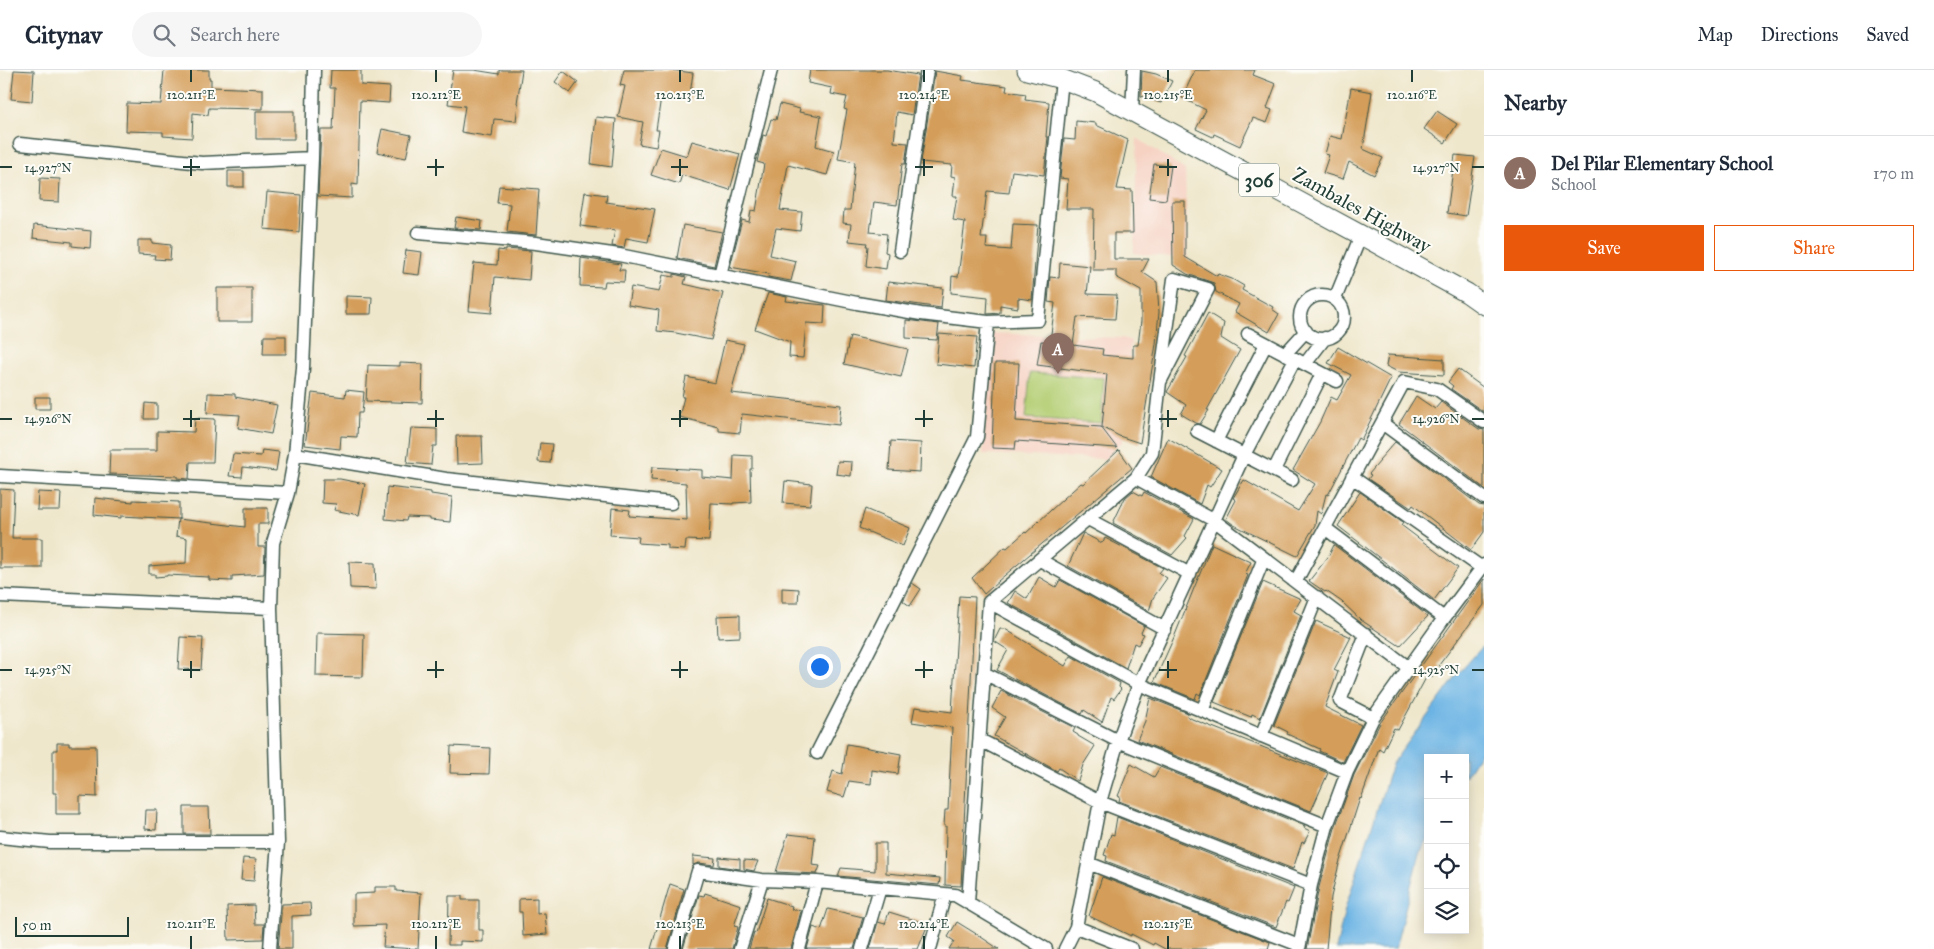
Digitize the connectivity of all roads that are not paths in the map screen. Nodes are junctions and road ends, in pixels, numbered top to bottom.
1 (314, 70) edge
2 (771, 70) edge
3 (927, 70) edge
4 (1027, 70) edge
5 (1134, 70) edge
6 (1062, 79) junction
7 (1132, 111) junction
8 (20, 144) dead end
9 (312, 158) junction
10 (418, 233) dead end
11 (1361, 235) junction
12 (900, 250) dead end
13 (720, 275) junction
14 (1335, 299) junction
15 (1484, 305) edge
16 (988, 322) junction
17 (1306, 331) junction
18 (1248, 334) dead end
19 (1325, 338) junction
20 (1266, 344) junction
21 (1295, 359) junction
22 (1322, 374) junction
23 (1337, 381) dead end
24 (1160, 382) junction
25 (1484, 422) edge
26 (1382, 423) junction
27 (1197, 431) dead end
28 (1216, 441) junction
29 (295, 454) junction
30 (1244, 455) junction
31 (1274, 470) junction
32 (0, 476) edge
33 (1352, 477) junction
34 (1136, 478) junction
35 (1292, 480) dead end
36 (288, 493) junction
37 (1484, 498) edge
38 (671, 503) dead end
39 (1088, 519) junction
40 (1215, 521) junction
41 (1325, 528) junction
42 (1264, 558) junction
43 (1040, 560) junction
44 (1483, 567) edge
45 (1190, 574) junction
46 (1296, 581) junction
47 (0, 596) edge
48 (1316, 597) junction
49 (989, 602) junction
50 (272, 608) junction
51 (1444, 618) junction
52 (1165, 629) junction
53 (1366, 634) junction
54 (1409, 668) junction
55 (984, 673) junction
56 (1139, 684) junction
57 (1202, 711) junction
58 (1373, 718) junction
59 (1261, 736) junction
60 (980, 740) junction
61 (1118, 741) junction
62 (817, 753) dead end
63 (1346, 772) junction
64 (1100, 802) junction
65 (1327, 826) junction
66 (0, 838) edge
67 (278, 842) junction
68 (1088, 863) junction
69 (762, 880) junction
70 (817, 882) junction
71 (1311, 885) junction
72 (880, 888) junction
73 (945, 894) junction
74 (968, 903) junction
75 (1076, 927) junction
76 (1299, 947) edge
77 (270, 949) edge
78 (674, 949) edge
79 (740, 949) edge
80 (799, 949) edge
81 (862, 949) edge
82 (930, 949) edge
83 (1046, 949) edge
84 (1065, 949) edge
85 (1132, 949) edge

1 - 9 street
2 - 13 street
3 - 12 street
4 - 6 main road, Zambales Highway / 306
5 - 7 street
6 - 7 main road, Zambales Highway / 306
6 - 16 street
7 - 11 main road, Zambales Highway / 306
8 - 9 street
9 - 29 street
10 - 13 street
11 - 14 street
11 - 15 main road, Zambales Highway / 306
13 - 16 street
14 - 17 street
14 - 19 street
16 - 62 street
17 - 19 street
17 - 21 street
18 - 20 street
19 - 21 street
20 - 21 street
20 - 28 street
21 - 22 street
21 - 30 street
22 - 23 street
22 - 31 street
24 - 24 street
24 - 34 street
25 - 26 street
26 - 33 street
26 - 37 street
27 - 28 street
28 - 30 street
29 - 36 street
29 - 38 street
30 - 31 street
30 - 40 street
31 - 35 street
32 - 36 street
33 - 41 street
33 - 44 street
34 - 39 street
34 - 40 street
36 - 50 street
39 - 43 street
39 - 45 street
40 - 42 street
40 - 45 street
41 - 46 street
41 - 51 street
42 - 46 street
42 - 57 street
43 - 49 street
43 - 52 street
44 - 51 street
45 - 52 street
46 - 48 street
47 - 50 street
48 - 53 street
48 - 59 street
49 - 55 street
49 - 56 street
50 - 67 street
51 - 54 street
52 - 56 street
53 - 54 street
53 - 58 street
54 - 58 street
55 - 60 street
55 - 61 street
56 - 57 street
56 - 61 street
57 - 59 street
58 - 63 street
59 - 63 street
60 - 64 street
60 - 74 street
61 - 64 street
61 - 65 street
63 - 65 street
64 - 68 street
64 - 71 street
65 - 71 street
66 - 67 street
67 - 77 street
68 - 75 street
68 - 76 street
69 - 70 street
69 - 78 street
69 - 79 street
70 - 72 street
70 - 80 street
71 - 76 street
72 - 73 street
72 - 81 street
73 - 74 street
73 - 82 street
74 - 83 street
75 - 84 street
75 - 85 street

